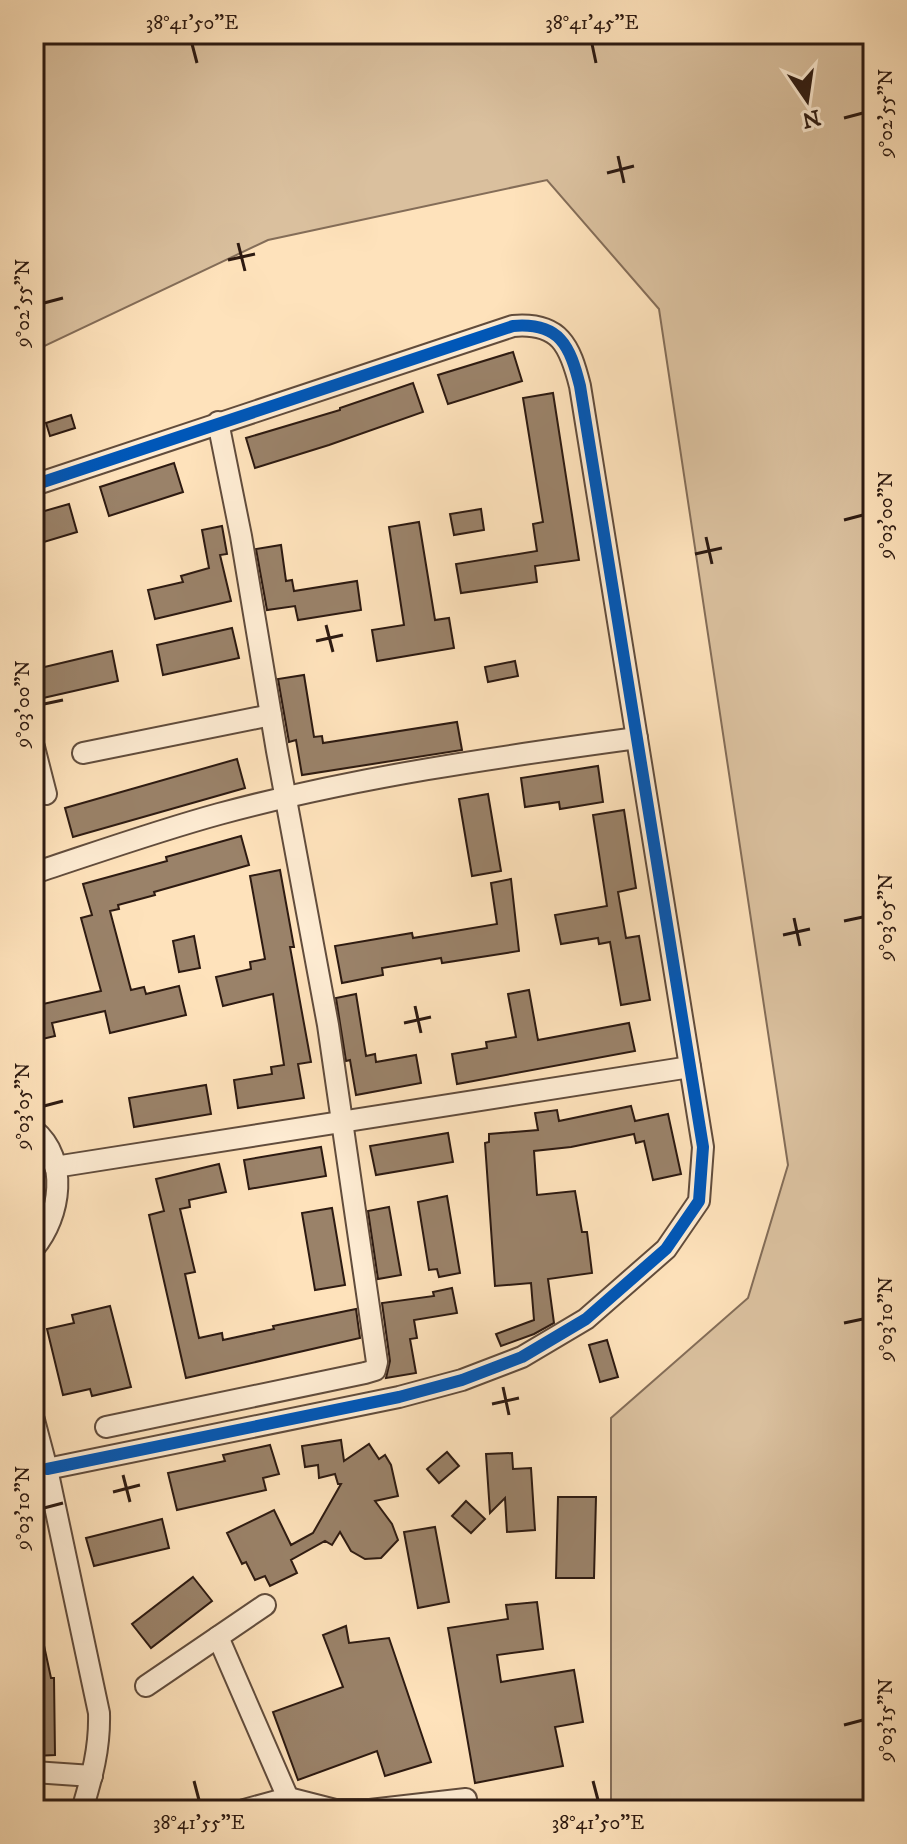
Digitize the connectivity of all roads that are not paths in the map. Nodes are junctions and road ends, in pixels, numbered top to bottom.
1 (218, 422) junction
2 (34, 485) edge
3 (271, 715) junction
4 (637, 738) junction
5 (34, 747) edge
6 (83, 753) dead end
7 (46, 794) dead end
8 (288, 799) junction
9 (34, 873) edge
10 (690, 1067) junction
11 (343, 1120) junction
12 (34, 1130) edge
13 (55, 1167) junction
14 (34, 1248) edge
15 (163, 1416) junction
16 (106, 1427) dead end
17 (36, 1433) edge
18 (170, 1444) junction
19 (47, 1469) junction
20 (265, 1605) dead end
21 (218, 1637) junction
22 (146, 1686) dead end
23 (34, 1772) edge
24 (92, 1776) junction
25 (288, 1798) junction
26 (466, 1799) dead end
27 (82, 1810) edge
28 (244, 1810) edge

1 - 2 street
1 - 3 street
1 - 4 street
3 - 6 street
3 - 8 street
4 - 8 street
4 - 10 street
5 - 7 street
8 - 9 street
8 - 11 street
10 - 11 street
10 - 18 street
11 - 13 street
11 - 15 street
12 - 13 street
13 - 14 street
15 - 16 street
15 - 18 street
17 - 19 street
18 - 19 street
19 - 24 street
20 - 21 street
21 - 22 street
21 - 25 street
23 - 24 street
24 - 27 street
25 - 26 street
25 - 28 street

